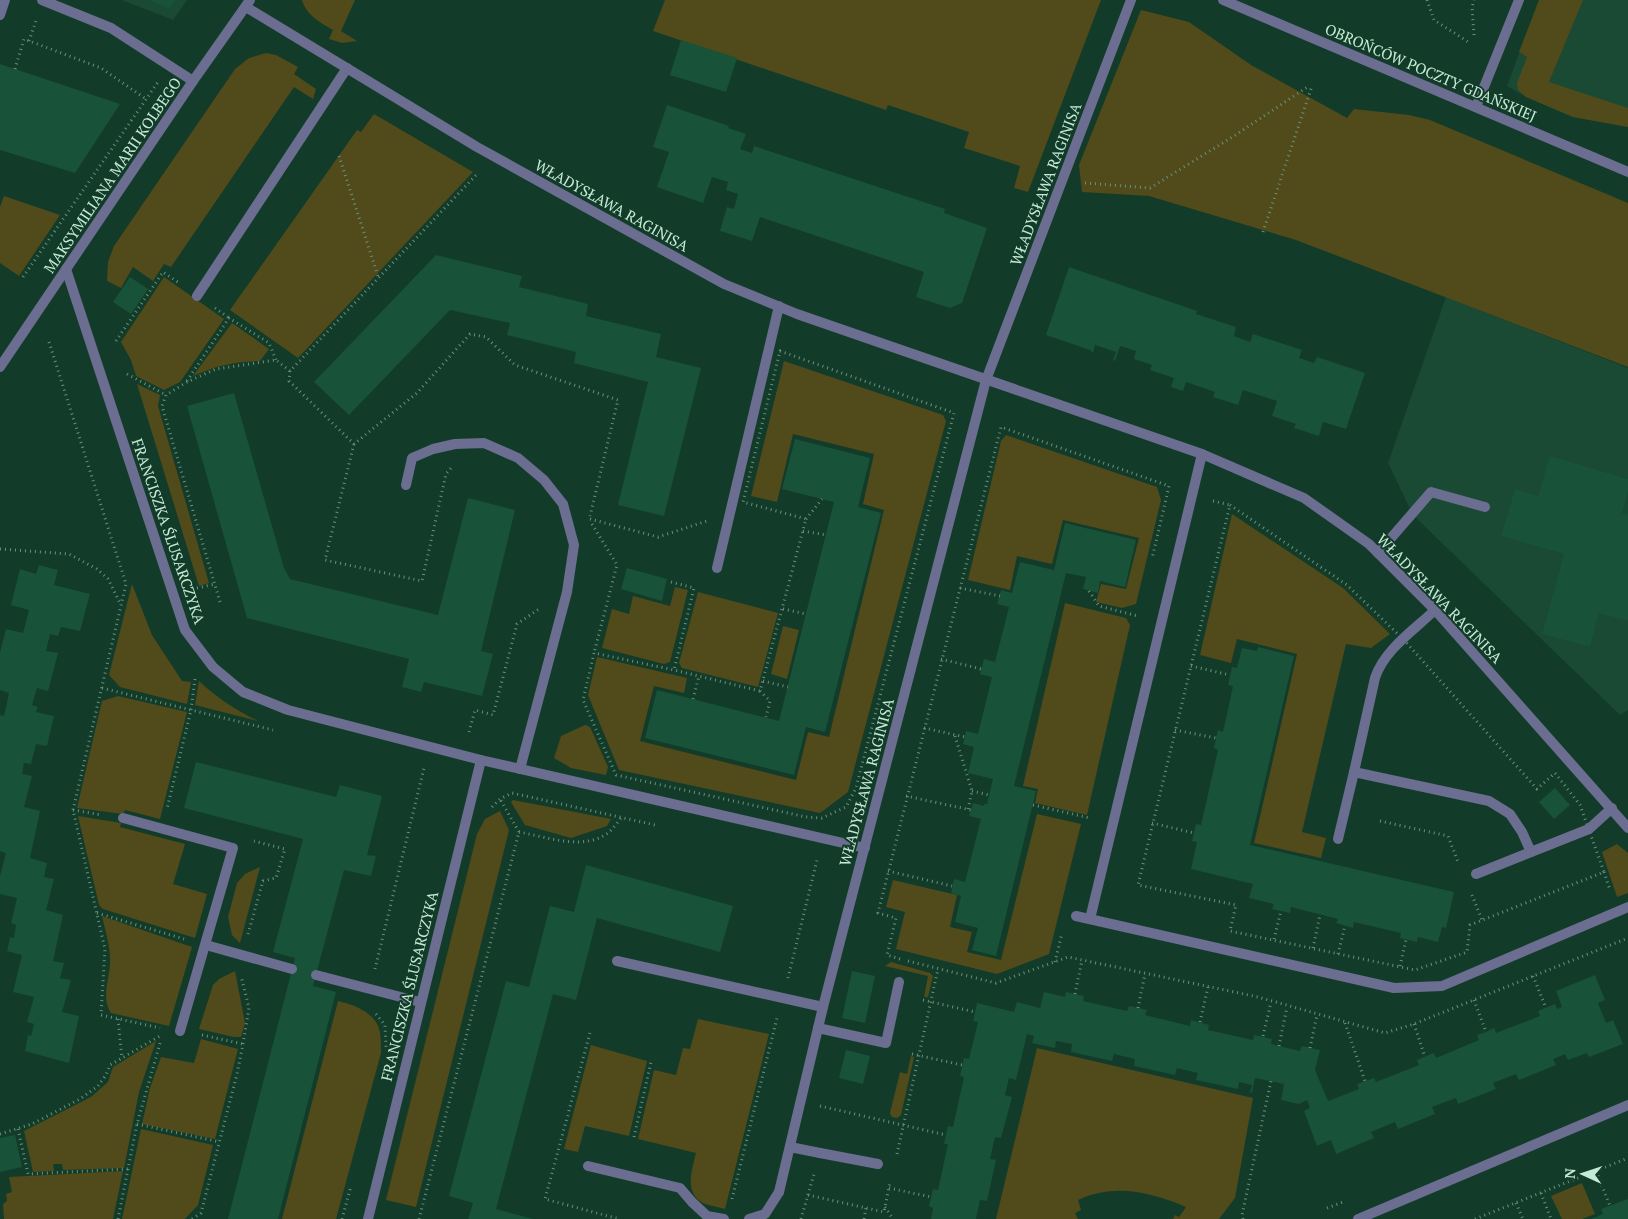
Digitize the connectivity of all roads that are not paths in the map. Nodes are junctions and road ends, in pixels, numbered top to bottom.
1 (5, 0) edge
2 (42, 0) edge
3 (1131, 0) edge
4 (1223, 0) edge
5 (1518, 0) edge
6 (248, 4) edge
7 (0, 15) edge
8 (347, 68) junction
9 (193, 81) junction
10 (1476, 108) junction
11 (1628, 172) edge
12 (66, 269) junction
13 (197, 296) road end
14 (778, 306) junction
15 (0, 367) edge
16 (986, 380) junction
17 (1202, 454) junction
18 (406, 485) dead end
19 (1485, 507) dead end
20 (1378, 553) junction
21 (717, 568) dead end
22 (1435, 610) junction
23 (481, 760) junction
24 (520, 769) junction
25 (1354, 772) junction
26 (1612, 808) junction
27 (123, 818) road end
28 (1628, 828) edge
29 (1338, 839) dead end
30 (864, 848) junction
31 (1531, 852) junction
32 (1476, 874) dead end
33 (1628, 907) edge
34 (1076, 916) dead end
35 (1090, 919) junction
36 (206, 945) junction
37 (617, 961) dead end
38 (292, 969) dead end
39 (316, 975) dead end
40 (900, 982) dead end
41 (420, 1002) junction
42 (823, 1007) junction
43 (818, 1028) junction
44 (180, 1031) road end
45 (1628, 1105) edge
46 (790, 1146) junction
47 (878, 1164) dead end
48 (588, 1166) dead end
49 (368, 1219) edge
50 (724, 1219) edge
51 (749, 1219) edge
52 (1358, 1219) edge

1 - 7 street
2 - 9 street
3 - 16 street, WŁADYSŁAWA RAGINISA
4 - 10 street, OBROŃCÓW POCZTY GDAŃSKIEJ
5 - 10 street
6 - 8 street, WŁADYSŁAWA RAGINISA
6 - 9 street, MAKSYMILIANA MARII KOLBEGO
8 - 13 street
8 - 14 street, WŁADYSŁAWA RAGINISA
9 - 12 street, MAKSYMILIANA MARII KOLBEGO
10 - 11 street, OBROŃCÓW POCZTY GDAŃSKIEJ
12 - 15 street, MAKSYMILIANA MARII KOLBEGO
12 - 23 street, FRANCISZKA ŚLUSARCZYKA
14 - 16 street, WŁADYSŁAWA RAGINISA
14 - 21 street
16 - 17 street, WŁADYSŁAWA RAGINISA
16 - 30 street, WŁADYSŁAWA RAGINISA
17 - 20 street, WŁADYSŁAWA RAGINISA
17 - 35 street
18 - 24 street
19 - 20 street
20 - 22 street, WŁADYSŁAWA RAGINISA
22 - 25 street
22 - 26 street, WŁADYSŁAWA RAGINISA
23 - 24 street, FRANCISZKA ŚLUSARCZYKA
23 - 41 street, FRANCISZKA ŚLUSARCZYKA
24 - 30 street, FRANCISZKA ŚLUSARCZYKA
25 - 29 street
25 - 31 street
26 - 28 street, WŁADYSŁAWA RAGINISA
26 - 31 street
27 - 36 street
30 - 42 street, WŁADYSŁAWA RAGINISA
31 - 32 street
33 - 35 street
34 - 35 street
36 - 38 street
36 - 44 street
37 - 42 street
39 - 41 street
40 - 43 street
41 - 49 street, FRANCISZKA ŚLUSARCZYKA
42 - 43 street, WŁADYSŁAWA RAGINISA
43 - 46 street, WŁADYSŁAWA RAGINISA
45 - 52 street
46 - 47 street
46 - 51 street, WŁADYSŁAWA RAGINISA
48 - 50 street

